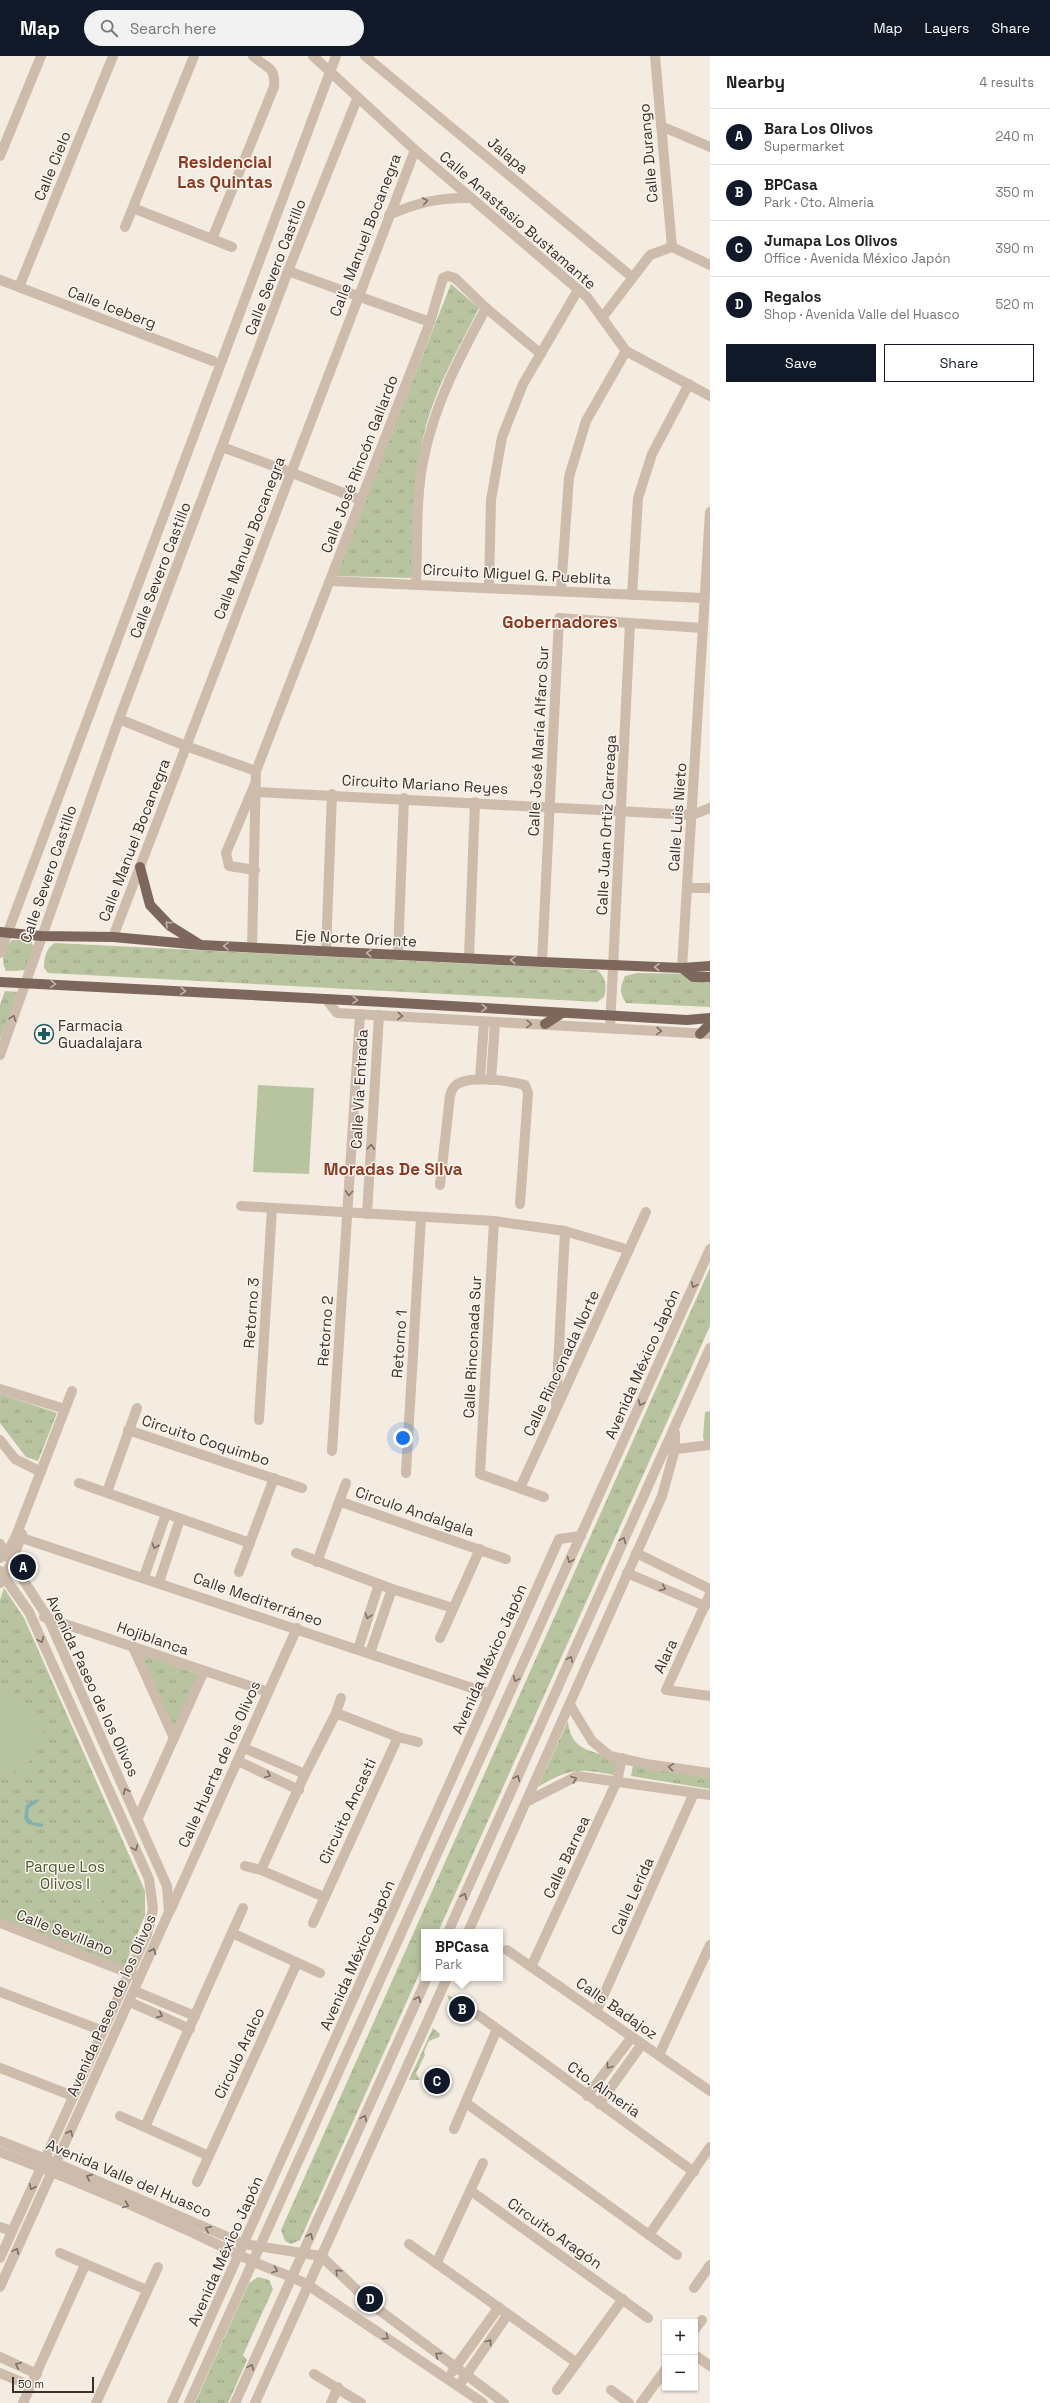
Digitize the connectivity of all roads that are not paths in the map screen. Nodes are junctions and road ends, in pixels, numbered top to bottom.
1 (41, 56) edge
2 (113, 56) edge
3 (194, 56) edge
4 (253, 56) edge
5 (313, 56) edge
6 (336, 56) edge
7 (365, 56) edge
8 (655, 56) edge
9 (330, 70) junction
10 (357, 99) junction
11 (661, 126) junction
12 (710, 147) edge
13 (415, 150) junction
14 (0, 156) edge
15 (470, 198) junction
16 (133, 208) junction
17 (388, 215) junction
18 (125, 227) dead end
19 (212, 239) junction
20 (232, 247) dead end
21 (672, 247) junction
22 (710, 265) edge
23 (288, 271) junction
24 (632, 277) junction
25 (0, 280) edge
26 (19, 287) junction
27 (578, 290) junction
28 (357, 296) junction
29 (486, 308) junction
30 (602, 318) junction
31 (430, 322) junction
32 (626, 351) junction
33 (541, 354) junction
34 (213, 361) dead end
35 (689, 384) junction
36 (710, 396) edge
37 (222, 447) junction
38 (290, 472) junction
39 (361, 500) junction
40 (710, 512) edge
41 (330, 581) junction
42 (416, 584) junction
43 (489, 587) junction
44 (561, 590) junction
45 (632, 595) junction
46 (704, 598) junction
47 (630, 624) junction
48 (702, 628) junction
49 (710, 650) edge
50 (704, 674) edge
51 (119, 719) junction
52 (186, 746) junction
53 (256, 775) junction
54 (257, 792) junction
55 (332, 794) junction
56 (404, 798) junction
57 (475, 802) junction
58 (549, 806) junction
59 (710, 808) edge
60 (622, 811) junction
61 (692, 814) junction
62 (140, 867) junction
63 (254, 870) junction
64 (687, 888) junction
65 (710, 888) edge
66 (3, 932) edge
67 (42, 936) junction
68 (113, 937) junction
69 (200, 945) junction
70 (252, 948) junction
71 (326, 951) junction
72 (0, 953) edge
73 (398, 955) junction
74 (469, 958) junction
75 (542, 962) junction
76 (614, 965) junction
77 (710, 966) edge
78 (682, 968) junction
79 (710, 977) edge
80 (0, 982) edge
81 (26, 983) junction
82 (326, 999) junction
83 (562, 1013) junction
84 (360, 1014) junction
85 (379, 1015) junction
86 (611, 1016) junction
87 (710, 1018) edge
88 (484, 1022) junction
89 (495, 1023) junction
90 (545, 1024) junction
91 (710, 1024) edge
92 (610, 1028) junction
93 (705, 1034) edge
94 (0, 1055) edge
95 (480, 1079) junction
96 (491, 1080) junction
97 (356, 1095) junction
98 (374, 1095) junction
99 (440, 1185) dead end
100 (520, 1204) dead end
101 (241, 1206) dead end
102 (272, 1208) junction
103 (348, 1212) junction
104 (646, 1212) dead end
105 (367, 1214) junction
106 (421, 1217) junction
107 (494, 1221) junction
108 (565, 1231) junction
109 (710, 1249) edge
110 (629, 1250) junction
111 (710, 1348) edge
112 (0, 1389) edge
113 (72, 1391) dead end
114 (137, 1408) dead end
115 (65, 1409) junction
116 (555, 1410) junction
117 (259, 1420) dead end
118 (128, 1430) junction
119 (0, 1440) edge
120 (710, 1445) edge
121 (670, 1450) junction
122 (332, 1451) dead end
123 (41, 1472) junction
124 (406, 1473) dead end
125 (274, 1478) junction
126 (79, 1483) dead end
127 (346, 1483) dead end
128 (302, 1488) dead end
129 (520, 1488) junction
130 (107, 1492) junction
131 (544, 1497) dead end
132 (341, 1502) junction
133 (166, 1514) junction
134 (180, 1519) junction
135 (581, 1536) junction
136 (18, 1537) junction
137 (250, 1543) junction
138 (0, 1544) edge
139 (480, 1549) junction
140 (296, 1553) dead end
141 (636, 1553) junction
142 (3, 1555) edge
143 (506, 1559) dead end
144 (12, 1562) junction
145 (317, 1562) junction
146 (239, 1572) dead end
147 (628, 1573) junction
148 (1, 1576) edge
149 (144, 1577) junction
150 (159, 1582) junction
151 (379, 1584) junction
152 (710, 1588) edge
153 (392, 1589) junction
154 (710, 1594) edge
155 (705, 1606) junction
156 (453, 1608) junction
157 (29, 1612) junction
158 (48, 1618) junction
159 (296, 1628) junction
160 (440, 1638) dead end
161 (133, 1647) junction
162 (358, 1649) junction
163 (370, 1653) junction
164 (204, 1671) junction
165 (268, 1692) junction
166 (490, 1694) junction
167 (710, 1696) edge
168 (341, 1698) dead end
169 (570, 1705) junction
170 (336, 1713) junction
171 (398, 1737) junction
172 (174, 1738) junction
173 (418, 1742) dead end
174 (244, 1748) junction
175 (622, 1758) junction
176 (238, 1761) junction
177 (710, 1773) edge
178 (305, 1774) junction
179 (617, 1781) junction
180 (299, 1790) junction
181 (694, 1793) junction
182 (710, 1795) edge
183 (526, 1802) junction
184 (138, 1818) junction
185 (245, 1866) dead end
186 (261, 1870) junction
187 (324, 1897) junction
188 (243, 1908) dead end
189 (169, 1912) junction
190 (0, 1923) edge
191 (313, 1923) dead end
192 (449, 1929) edge
193 (469, 1929) edge
194 (232, 1933) junction
195 (710, 1946) edge
196 (507, 1950) dead end
197 (298, 1962) junction
198 (531, 1967) junction
199 (129, 1973) junction
200 (320, 1973) dead end
201 (141, 1977) junction
202 (426, 1981) edge
203 (446, 1981) edge
204 (135, 1991) junction
205 (0, 1992) edge
206 (130, 2002) junction
207 (596, 2012) junction
208 (478, 2015) dead end
209 (195, 2016) junction
210 (190, 2029) junction
211 (103, 2030) junction
212 (497, 2030) junction
213 (632, 2037) junction
214 (642, 2044) junction
215 (659, 2056) junction
216 (0, 2068) edge
217 (710, 2091) edge
218 (73, 2096) junction
219 (374, 2096) junction
220 (587, 2096) junction
221 (466, 2103) junction
222 (390, 2104) junction
223 (599, 2104) junction
224 (120, 2116) dead end
225 (145, 2128) junction
226 (454, 2129) dead end
227 (0, 2141) edge
228 (710, 2147) edge
229 (0, 2152) edge
230 (209, 2156) junction
231 (45, 2158) junction
232 (56, 2163) junction
233 (483, 2163) dead end
234 (41, 2168) junction
235 (694, 2172) junction
236 (52, 2173) junction
237 (197, 2182) dead end
238 (470, 2191) junction
239 (0, 2227) edge
240 (12, 2231) junction
241 (649, 2235) junction
242 (409, 2244) dead end
243 (259, 2246) junction
244 (242, 2249) junction
245 (303, 2252) junction
246 (60, 2253) dead end
247 (677, 2255) dead end
248 (321, 2256) junction
249 (0, 2258) edge
250 (252, 2261) junction
251 (437, 2262) junction
252 (85, 2265) junction
253 (158, 2267) dead end
254 (709, 2268) edge
255 (292, 2276) junction
256 (308, 2285) junction
257 (0, 2287) edge
258 (694, 2288) dead end
259 (147, 2290) junction
260 (623, 2299) junction
261 (499, 2307) junction
262 (508, 2314) junction
263 (648, 2318) dead end
264 (702, 2320) dead end
265 (698, 2325) edge
266 (0, 2357) edge
267 (698, 2357) edge
268 (577, 2363) junction
269 (710, 2366) edge
270 (455, 2368) junction
271 (0, 2373) edge
272 (37, 2374) junction
273 (314, 2374) dead end
274 (662, 2374) edge
275 (466, 2376) junction
276 (448, 2378) junction
277 (458, 2385) junction
278 (31, 2386) junction
279 (338, 2387) junction
280 (557, 2390) dead end
281 (612, 2390) dead end
282 (490, 2393) junction
283 (23, 2403) edge
284 (96, 2403) edge
285 (172, 2403) edge
286 (189, 2403) edge
287 (235, 2403) edge
288 (255, 2403) edge
289 (331, 2403) edge
290 (360, 2403) edge
291 (483, 2403) edge
292 (504, 2403) edge
293 (629, 2403) edge
294 (641, 2403) edge

1 - 14 street
2 - 26 street, Calle Cielo
3 - 16 street
4 - 19 street
5 - 9 street, Calle Anastasio Bustamante
6 - 9 street
7 - 24 street, Jalapa
8 - 11 street, Calle Durango
9 - 10 street, Calle Anastasio Bustamante
9 - 66 street, Calle Severo Castillo
10 - 13 street, Calle Anastasio Bustamante
10 - 23 street, Calle Severo Castillo
11 - 12 street
11 - 21 street, Calle Durango
13 - 15 street, Calle Anastasio Bustamante
13 - 17 street, Calle Manuel Bocanegra
17 -> 15 street
15 - 27 street, Calle Anastasio Bustamante
16 - 18 street
16 - 19 street
17 - 28 street, Calle Manuel Bocanegra
19 - 20 street
21 - 22 street
21 - 24 street
23 - 28 street
23 - 37 street, Calle Severo Castillo
24 - 30 street
25 - 26 street, Calle Iceberg
26 - 34 street, Calle Iceberg
27 - 30 street, Calle Anastasio Bustamante
27 - 33 street
28 - 31 street
28 - 38 street, Calle Manuel Bocanegra
29 - 31 street, Calle José Rincón Gallardo
29 - 33 street, Calle José Rincón Gallardo
29 - 42 street
30 - 32 street, Calle Anastasio Bustamante
31 - 39 street, Calle José Rincón Gallardo
32 - 35 street, Calle Anastasio Bustamante
32 - 44 street
33 - 43 street
35 - 36 street, Calle Anastasio Bustamante
35 - 45 street
37 - 38 street
37 - 51 street, Calle Severo Castillo
38 - 39 street
38 - 52 street, Calle Manuel Bocanegra
39 - 41 street, Calle José Rincón Gallardo
40 - 46 street, Calle Luis Nieto
41 - 42 street, Circuito Miguel G. Pueblita
41 - 53 street, Calle José Rincón Gallardo
42 - 43 street, Circuito Miguel G. Pueblita
43 - 44 street, Circuito Miguel G. Pueblita
44 - 45 street, Circuito Miguel G. Pueblita
45 - 46 street, Circuito Miguel G. Pueblita
46 - 48 street, Calle Luis Nieto
47 - 48 street, Calle José María Alfaro Sur
47 - 58 street, Calle José María Alfaro Sur
47 - 60 street, Calle Juan Ortiz Carreaga
48 - 50 street, Calle Luis Nieto
49 - 50 street, Calle Luis Nieto
50 - 61 street, Calle Luis Nieto
51 - 52 street
51 - 67 street, Calle Severo Castillo
52 - 53 street
52 - 62 street, Calle Manuel Bocanegra
53 - 54 street, Calle José Rincón Gallardo
53 - 63 street, Calle José Rincón Gallardo
54 - 55 street, Circuito Mariano Reyes
54 - 63 street, Calle José Rincón Gallardo
55 - 56 street, Circuito Mariano Reyes
55 - 71 street
56 - 57 street, Circuito Mariano Reyes
56 - 73 street
57 - 58 street, Circuito Mariano Reyes
57 - 74 street
58 - 60 street, Circuito Mariano Reyes
58 - 75 street, Calle José María Alfaro Sur
59 - 61 street, Circuito Mariano Reyes
60 - 61 street, Circuito Mariano Reyes
60 - 76 street, Calle Juan Ortiz Carreaga
61 - 64 street, Calle Luis Nieto
62 - 68 street, Calle Manuel Bocanegra
69 -> 62 main road
63 - 70 street, Calle José Rincón Gallardo
64 - 65 street
64 - 78 street, Calle Luis Nieto
66 - 67 main road, Eje Norte Oriente
66 - 72 street, Calle Severo Castillo
67 - 68 main road, Eje Norte Oriente
67 - 81 street, Calle Severo Castillo
68 - 69 main road, Eje Norte Oriente
70 -> 69 main road, Eje Norte Oriente
70 - 71 main road, Eje Norte Oriente
73 -> 71 main road, Eje Norte Oriente
73 - 74 main road, Eje Norte Oriente
75 -> 74 main road, Eje Norte Oriente
75 - 76 main road, Eje Norte Oriente
78 -> 76 main road, Eje Norte Oriente
76 - 86 street, Calle Juan Ortiz Carreaga
77 - 78 main road, Eje Norte Oriente
78 - 79 main road
80 - 81 main road
81 -> 82 main road
94 -> 81 street, Calle Severo Castillo
82 -> 83 main road
82 - 84 street
83 - 86 main road
83 - 90 main road
84 - 85 street
84 - 97 street, Calle Vía Entrada
85 -> 88 street
85 - 98 street, Calle Vía Entrada
86 - 87 main road
86 - 92 street, Calle Juan Ortiz Carreaga
88 - 89 street
88 - 95 street
89 -> 90 street
89 - 96 street
90 - 92 street
91 - 93 main road
92 -> 93 street
95 - 96 street
95 - 99 street
96 - 100 street
97 - 98 street
97 -> 103 street, Calle Vía Entrada
105 -> 98 street, Calle Vía Entrada
101 - 102 street
102 - 103 street
102 - 117 street, Retorno 3
103 - 105 street
103 - 122 street, Retorno 2
104 - 110 street, Calle Rinconada Norte
105 - 106 street
106 - 107 street
106 - 124 street, Retorno 1
107 - 108 street
107 - 129 street, Calle Rinconada Sur
108 - 110 street
108 - 116 street
109 -> 135 street, Avenida México Japón
110 - 116 street, Calle Rinconada Norte
111 - 121 street
112 - 115 street
113 - 115 street
114 - 118 street, Circuito Coquimbo
115 - 123 street
116 - 129 street, Calle Rinconada Norte
118 - 125 street, Circuito Coquimbo
118 - 130 street, Circuito Coquimbo
119 - 123 street
120 - 121 street
121 - 141 street
192 -> 121 street
123 - 136 street
125 - 128 street, Circuito Coquimbo
125 - 137 street, Circuito Coquimbo
126 - 130 street
127 - 132 street, Circulo Andalgala
129 - 131 street
130 - 133 street
132 - 139 street, Circulo Andalgala
132 - 145 street, Circulo Andalgala
133 - 134 street
133 -> 149 street
134 - 137 street
134 - 150 street
135 - 166 street, Avenida México Japón
135 -> 243 street, Avenida México Japón
136 - 142 street
136 - 144 street
136 - 149 street, Calle Mediterráneo
137 - 146 street, Circuito Coquimbo
138 - 142 street, Avenida Paseo de los Olivos
139 - 143 street, Circulo Andalgala
139 - 156 street, Circulo Andalgala
140 - 145 street
141 - 147 street
141 - 152 street
142 - 144 street, Avenida Paseo de los Olivos
144 - 148 street, Avenida Paseo de los Olivos
144 - 158 street, Avenida Paseo de los Olivos
145 - 151 street
147 -> 155 street
147 - 169 street
148 - 157 street, Avenida Paseo de los Olivos
149 - 150 street, Calle Mediterráneo
150 - 159 street, Calle Mediterráneo
151 - 153 street
151 -> 162 street
153 - 156 street
153 - 163 street
154 - 155 street, Alara
155 - 167 street, Alara
156 - 160 street, Circulo Andalgala
157 - 158 street, Hojiblanca
157 -> 199 street, Avenida Paseo de los Olivos
158 - 161 street, Hojiblanca
184 -> 158 street, Avenida Paseo de los Olivos
159 - 162 street, Calle Mediterráneo
159 - 165 street, Calle Huerta de los Olivos
161 - 164 street, Hojiblanca
161 - 172 street
162 - 163 street, Calle Mediterráneo
163 - 166 street, Calle Mediterráneo
164 - 165 street, Hojiblanca
164 - 172 street
165 - 174 street, Calle Huerta de los Olivos
166 - 244 street, Avenida México Japón
168 - 170 street
169 - 175 street
169 - 183 street
170 - 171 street
170 - 178 street
171 - 173 street
171 - 187 street, Circuito Ancasti
172 - 184 street
174 - 176 street, Calle Huerta de los Olivos
174 - 178 street
177 -> 175 street
175 - 179 street, Calle Barnea
176 -> 180 street
176 - 189 street, Calle Huerta de los Olivos
178 - 180 street
179 - 181 street
183 -> 179 street
179 - 198 street, Calle Barnea
180 - 186 street
181 - 182 street
181 - 207 street, Calle Lerida
183 - 193 street
184 - 189 street, Avenida Paseo de los Olivos
185 - 186 street
186 - 187 street
187 - 191 street, Circuito Ancasti
188 - 194 street
201 -> 189 street, Avenida Paseo de los Olivos
190 - 199 street, Calle Sevillano
194 - 197 street
194 - 209 street
195 - 215 street
196 - 198 street, Calle Badajoz
197 - 200 street
197 - 230 street, Circulo Aralco
198 - 207 street, Calle Badajoz
199 - 201 street, Calle Sevillano
199 - 211 street, Avenida Paseo de los Olivos
201 - 204 street, Avenida Paseo de los Olivos
219 -> 202 street
203 - 222 street
204 - 206 street, Avenida Paseo de los Olivos
204 - 209 street
205 - 211 street
206 -> 210 street
232 -> 206 street, Avenida Paseo de los Olivos
207 - 213 street, Calle Badajoz
208 - 212 street, Cto. Almeria
209 - 210 street
210 - 225 street
211 - 218 street, Avenida Paseo de los Olivos
212 - 220 street, Cto. Almeria
212 - 221 street
213 - 214 street, Calle Badajoz
213 -> 220 street
214 - 215 street, Calle Badajoz
214 - 223 street
215 - 217 street, Calle Badajoz
216 - 218 street
218 - 231 street, Avenida Paseo de los Olivos
219 - 222 street
245 -> 219 street
220 - 223 street, Cto. Almeria
221 - 226 street
221 - 241 street
222 - 248 street
223 - 235 street, Cto. Almeria
224 - 225 street
225 - 230 street
227 - 231 street, Avenida Valle del Huasco
228 - 235 street
229 - 234 street, Avenida Valle del Huasco
230 - 237 street, Circulo Aralco
231 - 232 street, Avenida Valle del Huasco
231 - 234 street, Avenida Paseo de los Olivos
232 - 236 street, Avenida Paseo de los Olivos
244 -> 232 street, Avenida Valle del Huasco
233 - 238 street
234 - 236 street, Avenida Valle del Huasco
234 -> 240 street, Avenida Paseo de los Olivos
235 - 241 street
236 -> 244 street, Avenida Valle del Huasco
257 -> 236 street, Avenida Paseo de los Olivos
238 - 251 street
238 - 260 street, Circuito Aragón
239 - 240 street
240 - 249 street, Avenida Paseo de los Olivos
241 - 247 street
242 - 251 street
243 - 244 street, Avenida Valle del Huasco
243 - 245 street, Avenida Valle del Huasco
243 - 250 street, Avenida México Japón
244 - 250 street, Avenida Valle del Huasco
244 - 285 street, Avenida México Japón
245 - 248 street, Avenida Valle del Huasco
245 - 255 street
246 - 252 street
248 - 256 street
270 -> 248 street
250 -> 255 street, Avenida Valle del Huasco
250 - 286 street, Avenida México Japón
251 - 261 street
252 - 259 street
252 - 272 street
253 - 259 street
254 - 258 street
255 - 256 street, Avenida Valle del Huasco
287 -> 255 street
256 -> 276 street, Avenida Valle del Huasco
256 - 288 street
259 - 284 street
260 - 263 street, Circuito Aragón
260 - 268 street
261 - 262 street
261 - 270 street
262 - 268 street
275 -> 262 street
264 - 265 street
272 -> 266 street
267 - 269 street
268 - 280 street
270 - 275 street
270 - 276 street
271 - 278 street
272 - 278 street
273 - 279 street
274 - 294 street
275 - 277 street
275 - 282 street
276 - 277 street, Avenida Valle del Huasco
277 - 291 street, Avenida Valle del Huasco
278 - 283 street
279 - 289 street
279 - 290 street
281 - 293 street
282 - 291 street
282 - 292 street

